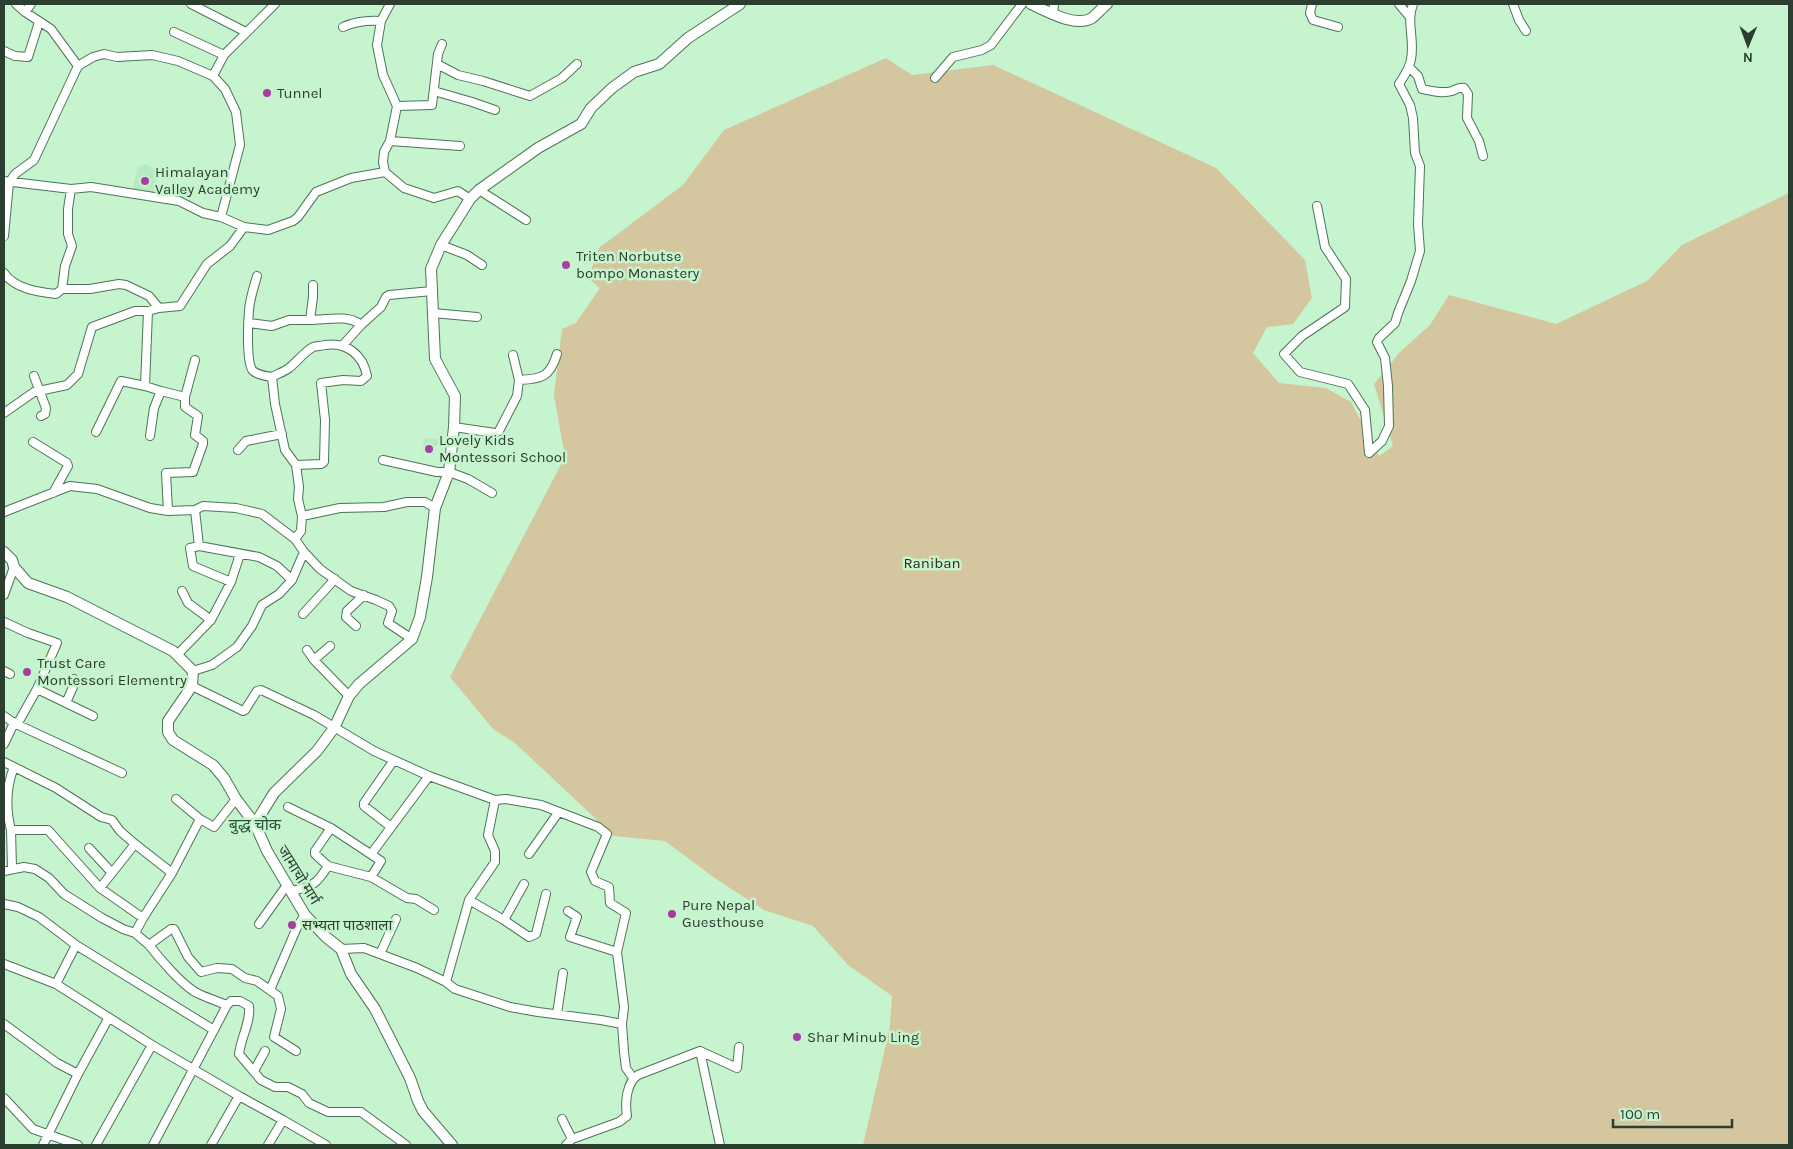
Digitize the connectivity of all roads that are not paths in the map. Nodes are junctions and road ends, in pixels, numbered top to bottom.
1 (16, 4) edge
2 (31, 4) edge
3 (191, 4) edge
4 (275, 4) edge
5 (390, 4) edge
6 (740, 4) edge
7 (1022, 4) edge
8 (1031, 4) edge
9 (1106, 4) edge
10 (1312, 4) edge
11 (1399, 4) edge
12 (1413, 4) edge
13 (1513, 4) edge
14 (1054, 9) edge
15 (24, 12) junction
16 (1409, 16) junction
17 (381, 21) junction
18 (38, 22) junction
19 (343, 27) dead end
20 (1338, 27) dead end
21 (1526, 31) dead end
22 (174, 32) dead end
23 (246, 32) junction
24 (442, 44) dead end
25 (4, 50) edge
26 (224, 55) junction
27 (437, 64) junction
28 (577, 64) dead end
29 (78, 66) junction
30 (1409, 67) junction
31 (213, 76) junction
32 (935, 78) dead end
33 (434, 91) junction
34 (397, 106) junction
35 (495, 110) dead end
36 (390, 141) junction
37 (460, 146) dead end
38 (1483, 156) dead end
39 (384, 172) junction
40 (6, 182) edge
41 (72, 189) junction
42 (480, 190) junction
43 (470, 199) junction
44 (1317, 206) dead end
45 (221, 217) junction
46 (526, 220) dead end
47 (244, 227) junction
48 (4, 236) edge
49 (441, 245) junction
50 (482, 265) dead end
51 (257, 276) dead end
52 (5, 278) edge
53 (313, 285) dead end
54 (62, 289) junction
55 (432, 291) junction
56 (160, 308) junction
57 (148, 311) junction
58 (433, 313) junction
59 (477, 317) dead end
60 (310, 320) junction
61 (249, 323) junction
62 (361, 325) junction
63 (343, 345) junction
64 (557, 354) dead end
65 (513, 355) dead end
66 (195, 360) dead end
67 (34, 376) dead end
68 (272, 377) junction
69 (519, 380) junction
70 (145, 386) junction
71 (40, 390) junction
72 (161, 392) junction
73 (185, 397) junction
74 (4, 412) edge
75 (41, 416) dead end
76 (454, 427) junction
77 (96, 432) dead end
78 (282, 434) junction
79 (150, 436) dead end
80 (33, 442) dead end
81 (238, 450) dead end
82 (383, 460) dead end
83 (296, 465) junction
84 (449, 472) junction
85 (52, 493) junction
86 (492, 493) dead end
87 (435, 508) junction
88 (195, 510) junction
89 (168, 511) junction
90 (4, 512) edge
91 (302, 516) junction
92 (295, 539) junction
93 (199, 546) junction
94 (4, 552) edge
95 (304, 552) junction
96 (240, 554) junction
97 (14, 567) junction
98 (334, 579) junction
99 (292, 580) junction
100 (231, 582) junction
101 (182, 591) dead end
102 (4, 595) edge
103 (364, 595) junction
104 (303, 614) dead end
105 (211, 620) junction
106 (4, 622) edge
107 (356, 626) dead end
108 (412, 639) junction
109 (330, 646) dead end
110 (307, 650) dead end
111 (178, 654) junction
112 (314, 660) junction
113 (193, 671) junction
114 (74, 679) dead end
115 (192, 686) junction
116 (37, 689) junction
117 (349, 696) junction
118 (66, 703) junction
119 (4, 716) edge
120 (93, 716) dead end
121 (14, 723) junction
122 (334, 728) junction
123 (4, 744) edge
124 (394, 760) junction
125 (4, 762) edge
126 (14, 767) junction
127 (122, 773) dead end
128 (429, 776) junction
129 (176, 799) dead end
130 (236, 799) junction
131 (495, 800) junction
132 (288, 807) dead end
133 (558, 813) junction
134 (200, 819) junction
135 (255, 824) junction
136 (391, 827) junction
137 (331, 828) junction
138 (11, 830) junction
139 (134, 844) junction
140 (89, 848) dead end
141 (372, 853) junction
142 (529, 854) dead end
143 (328, 866) junction
144 (8, 870) edge
145 (112, 872) junction
146 (172, 873) junction
147 (371, 877) junction
148 (524, 884) dead end
149 (100, 888) junction
150 (289, 888) junction
151 (546, 894) dead end
152 (469, 900) junction
153 (4, 904) edge
154 (434, 910) dead end
155 (568, 910) dead end
156 (305, 915) junction
157 (142, 918) junction
158 (396, 919) dead end
159 (504, 920) junction
160 (259, 924) dead end
161 (135, 933) junction
162 (76, 945) junction
163 (149, 945) junction
164 (342, 949) junction
165 (616, 952) junction
166 (380, 954) junction
167 (4, 964) edge
168 (563, 973) dead end
169 (446, 982) junction
170 (56, 984) junction
171 (270, 990) junction
172 (227, 1005) junction
173 (557, 1014) junction
174 (108, 1019) junction
175 (4, 1024) edge
176 (622, 1024) junction
177 (214, 1030) junction
178 (152, 1046) junction
179 (739, 1047) dead end
180 (265, 1051) dead end
181 (296, 1051) dead end
182 (700, 1051) junction
183 (194, 1069) junction
184 (254, 1071) junction
185 (78, 1074) junction
186 (633, 1078) junction
187 (239, 1096) junction
188 (4, 1098) edge
189 (562, 1119) dead end
190 (282, 1120) junction
191 (49, 1135) junction
192 (569, 1142) edge
193 (43, 1145) edge
194 (78, 1145) edge
195 (96, 1145) edge
196 (153, 1145) edge
197 (210, 1145) edge
198 (268, 1145) edge
199 (326, 1145) edge
200 (406, 1145) edge
201 (452, 1145) edge
202 (720, 1145) edge

1 - 15 street
2 - 15 street
3 - 23 street
4 - 23 street
5 - 17 street
6 - 42 street
7 - 32 street
8 - 14 street
9 - 14 street
10 - 20 street
11 - 16 street
12 - 16 street
13 - 21 street
15 - 18 street
16 - 30 street
17 - 19 street
17 - 34 street
18 - 25 street
18 - 29 street
22 - 26 street
23 - 26 street
24 - 27 street
26 - 31 street
27 - 28 street
27 - 33 street
29 - 31 street
29 - 40 street
30 - 38 street
30 - 44 street
31 - 45 street
33 - 34 street
33 - 35 street
34 - 36 street
36 - 37 street
36 - 39 street
39 - 43 street
39 - 47 street
40 - 41 street
40 - 48 street
41 - 45 street
41 - 54 street
42 - 43 street
42 - 46 street
43 - 49 street
45 - 47 street
47 - 56 street
49 - 50 street
49 - 55 street
51 - 61 street
52 - 54 street
53 - 60 street
54 - 56 street
55 - 58 street
55 - 62 street
56 - 57 street
57 - 70 street
57 - 71 street
58 - 59 street
58 - 76 street
60 - 61 street
60 - 62 street
61 - 68 street
62 - 63 street
63 - 68 street
63 - 83 street
64 - 69 street
65 - 69 street
66 - 73 street
67 - 71 street
68 - 78 street
69 - 76 street
70 - 72 street
70 - 77 street
71 - 74 street
71 - 75 street
72 - 73 street
72 - 79 street
73 - 89 street
76 - 84 street
78 - 81 street
78 - 83 street
80 - 85 street
82 - 84 street
83 - 91 street
84 - 86 street
84 - 87 street
85 - 89 street
85 - 90 street
87 - 91 street
87 - 108 street
88 - 89 street
88 - 92 street
88 - 93 street
91 - 92 street
92 - 95 street
93 - 96 street
93 - 100 street
94 - 97 street
95 - 98 street
95 - 99 street
96 - 99 street
96 - 100 street
97 - 102 street
97 - 111 street
98 - 103 street
98 - 104 street
99 - 113 street
100 - 105 street
101 - 105 street
103 - 107 street
103 - 108 street
105 - 111 street
106 - 116 street
108 - 117 street
109 - 112 street
110 - 112 street
111 - 113 street
112 - 117 street
113 - 115 street
114 - 118 street
115 - 122 street
115 - 130 street, जामाचो मार्ग
116 - 118 street
116 - 121 street
117 - 122 street
118 - 120 street
119 - 121 street
121 - 123 street
121 - 127 street
122 - 124 street
122 - 135 street
124 - 128 street
124 - 136 street
125 - 126 street
126 - 138 street
126 - 139 street
128 - 131 street
128 - 136 street
129 - 134 street
130 - 134 street
130 - 135 street, जामाचो मार्ग
131 - 133 street
131 - 152 street
132 - 137 street
133 - 142 street
133 - 165 street
134 - 146 street
135 - 150 street, जामाचो मार्ग
136 - 141 street
137 - 141 street
137 - 143 street
138 - 144 street
138 - 149 street
139 - 145 street
139 - 146 street
140 - 145 street
141 - 147 street
143 - 147 street
143 - 150 street
144 - 161 street
145 - 149 street
146 - 157 street
147 - 154 street
148 - 159 street
149 - 157 street
150 - 156 street, जामाचो मार्ग
150 - 160 street
151 - 159 street
152 - 159 street
152 - 169 street
153 - 162 street
155 - 165 street
156 - 164 street, जामाचो मार्ग
156 - 171 street
157 - 161 street
158 - 166 street
161 - 163 street
162 - 170 street
162 - 177 street
163 - 171 street
163 - 172 street
164 - 166 street
164 - 201 street
165 - 176 street
166 - 169 street
167 - 170 street
168 - 173 street
169 - 173 street
170 - 174 street
171 - 181 street
172 - 177 street
172 - 184 street
173 - 176 street
174 - 178 street
174 - 185 street
175 - 185 street
176 - 186 street
177 - 183 street
178 - 183 street
178 - 195 street
179 - 182 street
180 - 184 street
182 - 186 street
182 - 202 street
183 - 187 street
183 - 196 street
184 - 200 street
185 - 191 street
186 - 192 street
187 - 190 street
187 - 197 street
188 - 191 street
189 - 192 street
190 - 198 street
190 - 199 street
191 - 193 street
191 - 194 street

